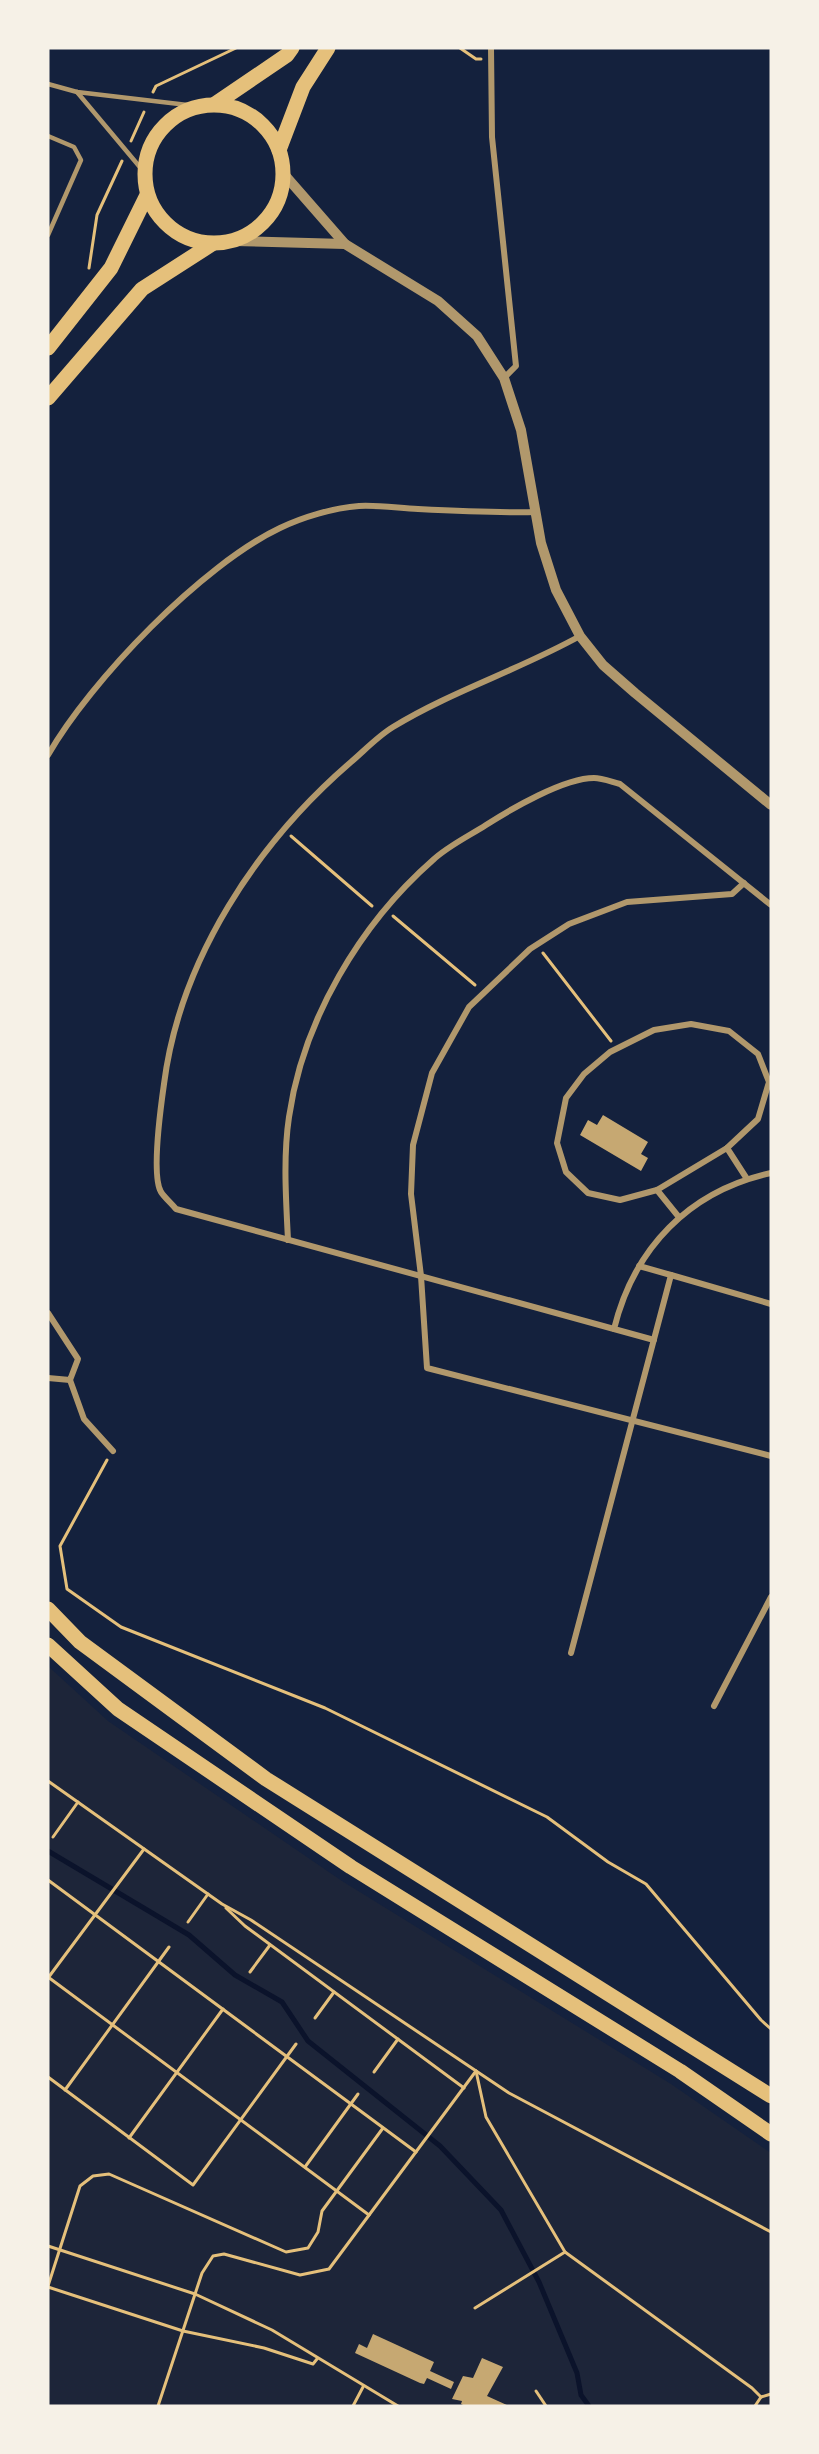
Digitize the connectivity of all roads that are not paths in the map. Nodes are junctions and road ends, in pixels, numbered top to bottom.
1 (291, 48) edge
2 (328, 48) edge
3 (491, 48) edge
4 (48, 84) edge
5 (77, 92) junction
6 (215, 104) junction
7 (196, 106) junction
8 (48, 136) edge
9 (279, 150) junction
10 (144, 172) junction
11 (284, 173) junction
12 (147, 195) junction
13 (48, 235) edge
14 (234, 241) junction
15 (212, 243) junction
16 (345, 244) junction
17 (48, 348) edge
18 (504, 378) junction
19 (48, 398) edge
20 (536, 512) junction
21 (580, 636) junction
22 (48, 755) edge
23 (771, 805) edge
24 (744, 883) junction
25 (771, 905) edge
26 (727, 1148) junction
27 (771, 1173) edge
28 (747, 1179) junction
29 (657, 1190) junction
30 (678, 1216) junction
31 (288, 1240) junction
32 (639, 1266) junction
33 (671, 1275) junction
34 (421, 1276) junction
35 (771, 1304) edge
36 (48, 1313) edge
37 (614, 1329) junction
38 (654, 1340) junction
39 (48, 1378) edge
40 (70, 1380) junction
41 (633, 1422) junction
42 (113, 1451) road end
43 (771, 1456) edge
44 (771, 1597) edge
45 (769, 1605) edge
46 (48, 1609) edge
47 (48, 1644) edge
48 (571, 1653) dead end
49 (714, 1706) dead end
50 (771, 2096) edge
51 (771, 2134) edge

1 - 6 highway
2 - 9 highway
3 - 18 street
4 - 5 lane
5 - 7 lane
5 - 10 lane
6 - 7 highway
6 - 9 highway
7 - 10 highway
8 - 13 lane
9 - 11 highway
10 - 12 highway
11 - 14 highway
11 - 16 street
12 - 15 highway
12 - 17 highway
14 - 15 highway
14 - 16 street
15 - 19 highway
16 - 18 street
18 - 20 street
20 - 21 street
20 - 22 street
21 - 23 street
21 - 31 street
24 - 25 street
24 - 31 street
24 - 34 street
26 - 28 street
26 - 29 street
26 - 29 street
27 - 28 street
28 - 30 street
29 - 30 street
30 - 32 street
31 - 34 street
32 - 33 street
32 - 37 street
33 - 35 street
33 - 38 street
34 - 37 street
34 - 41 street
36 - 40 street
37 - 38 street
38 - 41 street
39 - 40 street
40 - 42 street
41 - 43 street
41 - 48 street
44 - 45 street
45 - 49 street
46 - 50 highway
47 - 51 highway

